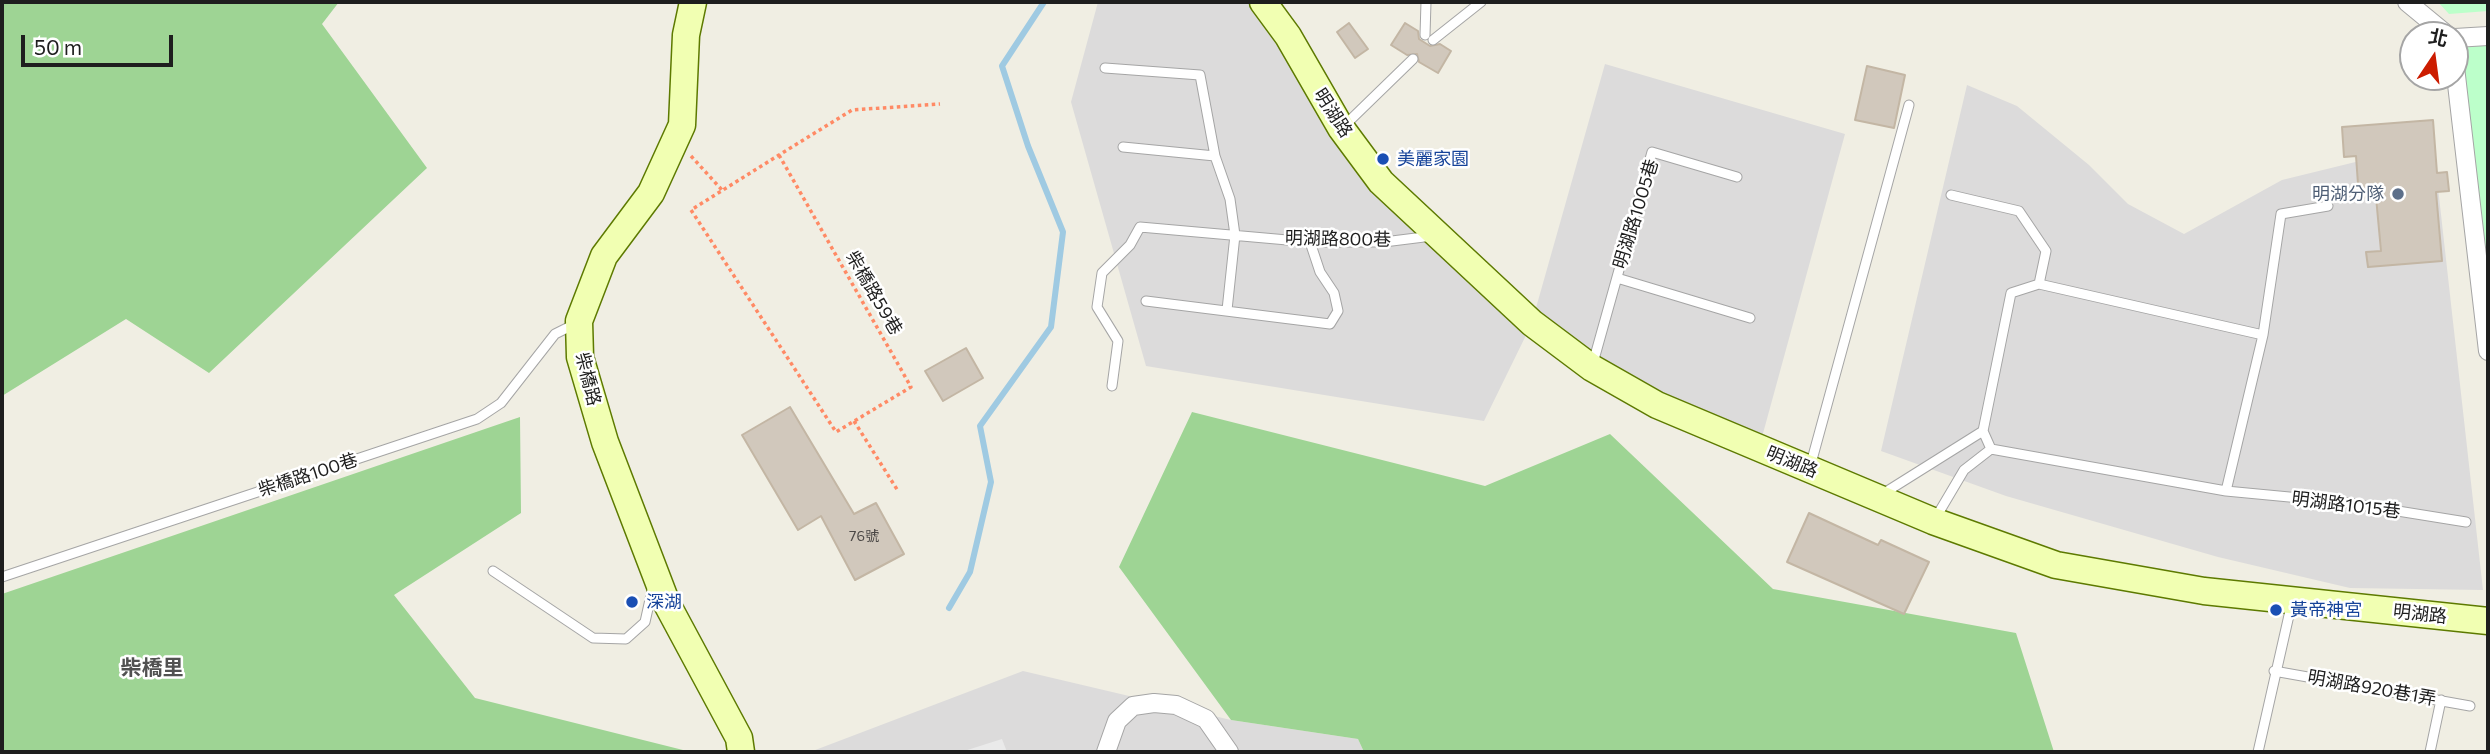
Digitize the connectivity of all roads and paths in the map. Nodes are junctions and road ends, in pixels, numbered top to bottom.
1 (693, 2) edge
2 (1263, 2) edge
3 (1426, 2) edge
4 (1481, 2) edge
5 (2407, 2) edge
6 (2430, 21) edge
7 (2488, 36) edge
8 (2469, 37) edge
9 (1413, 59) dead end
10 (1105, 68) dead end
11 (2458, 91) edge
12 (940, 104) dead end
13 (1909, 105) dead end
14 (1341, 128) junction
15 (676, 139) junction
16 (1123, 146) dead end
17 (779, 155) junction
18 (1215, 156) junction
19 (1738, 177) dead end
20 (722, 190) junction
21 (1951, 195) dead end
22 (2328, 206) dead end
23 (1235, 235) junction
24 (1441, 235) junction
25 (1310, 242) junction
26 (1617, 278) junction
27 (2039, 284) junction
28 (1146, 301) dead end
29 (1227, 310) junction
30 (1751, 318) dead end
31 (579, 321) junction
32 (2263, 335) junction
33 (2488, 351) edge
34 (1592, 368) junction
35 (1112, 386) dead end
36 (854, 421) junction
37 (1983, 431) junction
38 (1991, 449) junction
39 (1809, 468) junction
40 (898, 491) dead end
41 (2226, 491) junction
42 (1877, 498) junction
43 (1933, 522) junction
44 (2466, 522) dead end
45 (493, 571) dead end
46 (656, 575) junction
47 (2, 577) edge
48 (2292, 601) junction
49 (2488, 621) edge
50 (2274, 671) junction
51 (2441, 700) junction
52 (2470, 706) dead end
53 (741, 752) edge
54 (1106, 752) edge
55 (1229, 752) edge
56 (2258, 752) edge
57 (2430, 752) edge

1 - 15 street, 柴橋路
2 - 14 street, 明湖路
3 - 4 lane
5 - 6 street
7 - 8 street
9 - 14 lane
10 - 18 lane
11 - 33 street
12 - 17 path
13 - 39 lane
14 - 24 street, 明湖路
15 - 20 path
15 - 31 street, 柴橋路
16 - 18 lane
17 - 20 path
17 - 36 path, 柴橋路59巷
18 - 23 lane
19 - 26 lane, 明湖路1005巷
20 - 36 path
21 - 27 lane
22 - 32 lane
23 - 25 lane, 明湖路800巷
23 - 29 lane
23 - 35 lane, 明湖路800巷
24 - 25 lane, 明湖路800巷
24 - 34 street, 明湖路
25 - 29 lane
26 - 30 lane, 明湖路1005巷
26 - 34 lane, 明湖路1005巷
27 - 32 lane
27 - 37 lane
28 - 29 lane
31 - 46 street, 柴橋路
31 - 47 lane, 柴橋路100巷
32 - 41 lane
34 - 39 street, 明湖路
36 - 40 path
37 - 38 lane
37 - 42 lane
38 - 41 lane, 明湖路1015巷
38 - 43 lane
39 - 42 street, 明湖路
41 - 44 lane, 明湖路1015巷
42 - 43 street, 明湖路
43 - 48 street, 明湖路
45 - 46 lane
46 - 53 street, 柴橋路
48 - 49 street, 明湖路
48 - 50 lane
50 - 51 lane, 明湖路920巷1弄
50 - 56 lane
51 - 52 lane, 明湖路920巷1弄
51 - 57 lane
54 - 55 street

